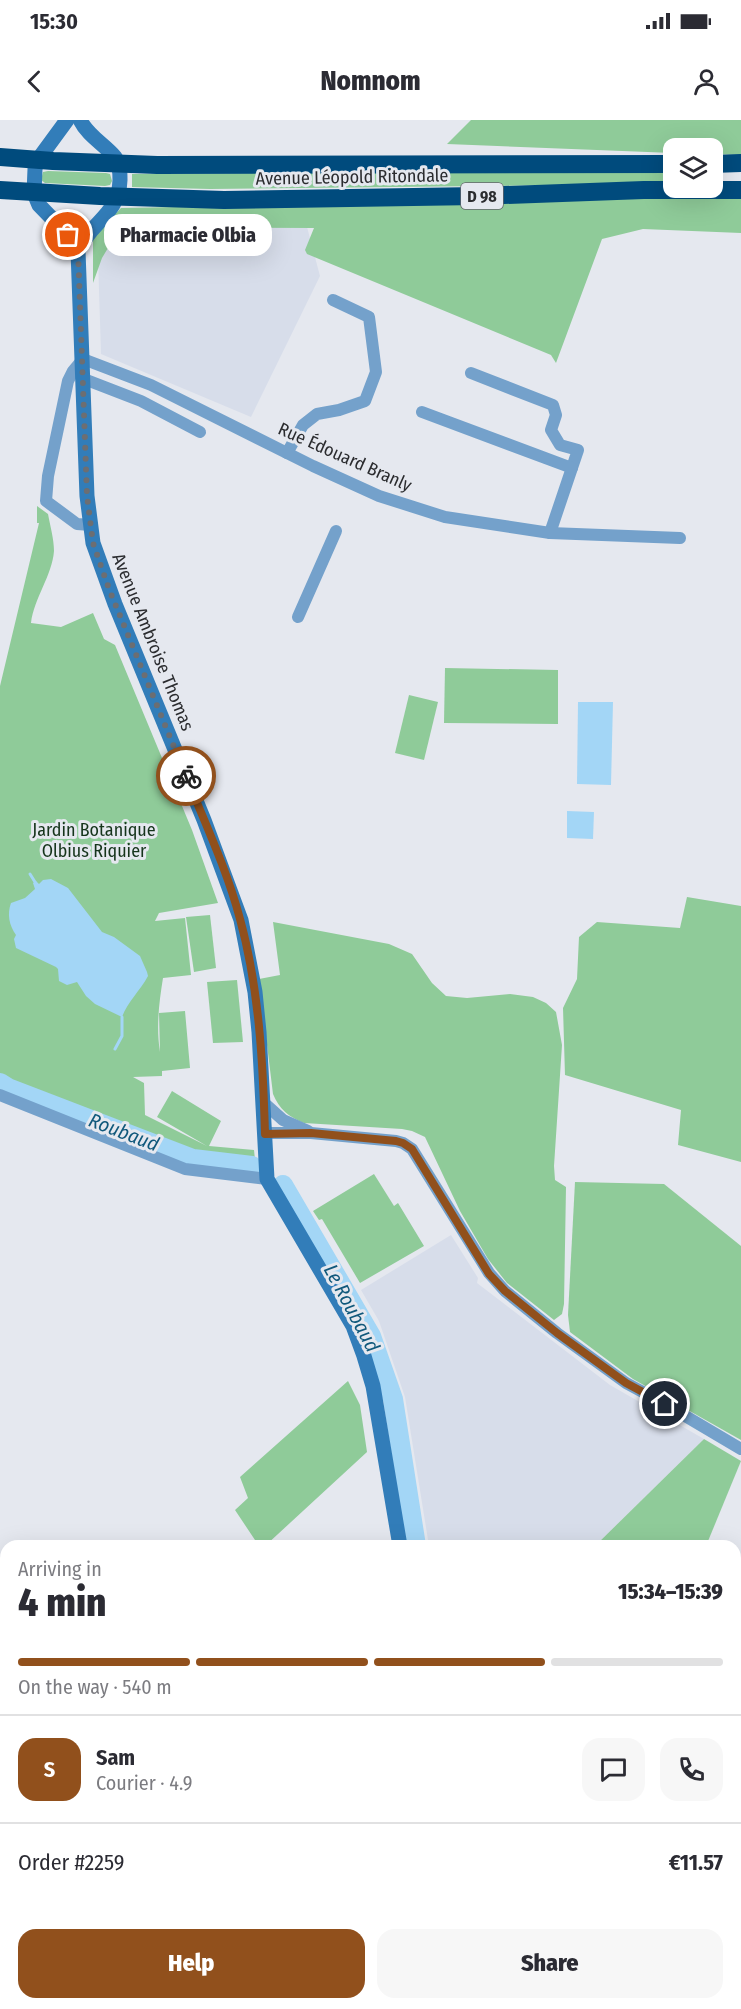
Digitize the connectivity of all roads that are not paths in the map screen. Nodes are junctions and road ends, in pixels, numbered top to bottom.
1 (67, 120) edge
2 (80, 120) edge
3 (0, 157) edge
4 (37, 160) junction
5 (741, 163) edge
6 (663, 164) edge
7 (723, 164) edge
8 (119, 165) junction
9 (0, 190) edge
10 (741, 190) edge
11 (34, 193) junction
12 (118, 197) junction
13 (78, 250) junction
14 (333, 300) dead end
15 (83, 359) junction
16 (471, 373) dead end
17 (84, 379) junction
18 (422, 412) dead end
19 (200, 432) dead end
20 (287, 453) junction
21 (572, 468) junction
22 (91, 525) junction
23 (336, 531) dead end
24 (550, 533) junction
25 (680, 538) dead end
26 (298, 617) dead end
27 (0, 1095) edge
28 (264, 1102) junction
29 (283, 1120) junction
30 (265, 1129) junction
31 (311, 1133) junction
32 (267, 1179) junction
33 (741, 1449) edge
34 (399, 1540) edge

1 - 4 street
2 - 8 street
3 - 4 highway, Avenue Léopold Ritondale / D 98
4 - 8 highway, Avenue Léopold Ritondale / D 98
4 - 11 street
5 - 7 highway
6 - 8 highway, Avenue Léopold Ritondale / D 98
8 - 12 street
9 - 11 highway, Avenue Léopold Ritondale / D 98
10 - 12 highway, Avenue Léopold Ritondale / D 98
11 - 12 highway, Avenue Léopold Ritondale / D 98
11 - 13 street
12 - 13 street
13 - 15 street, Avenue Ambroise Thomas
14 - 20 street
15 - 17 street, Avenue Ambroise Thomas
15 - 20 street, Rue Édouard Branly
15 - 22 street
16 - 21 street
17 - 19 street
17 - 22 street, Avenue Ambroise Thomas
18 - 21 street
20 - 24 street, Rue Édouard Branly
21 - 24 street
22 - 28 street, Avenue Ambroise Thomas
23 - 26 street
24 - 25 street, Rue Édouard Branly
27 - 32 street
28 - 29 street
28 - 30 street, Avenue Ambroise Thomas
29 - 30 street
29 - 31 street
30 - 31 street
30 - 32 street, Avenue Ambroise Thomas
31 - 33 street
32 - 34 street

